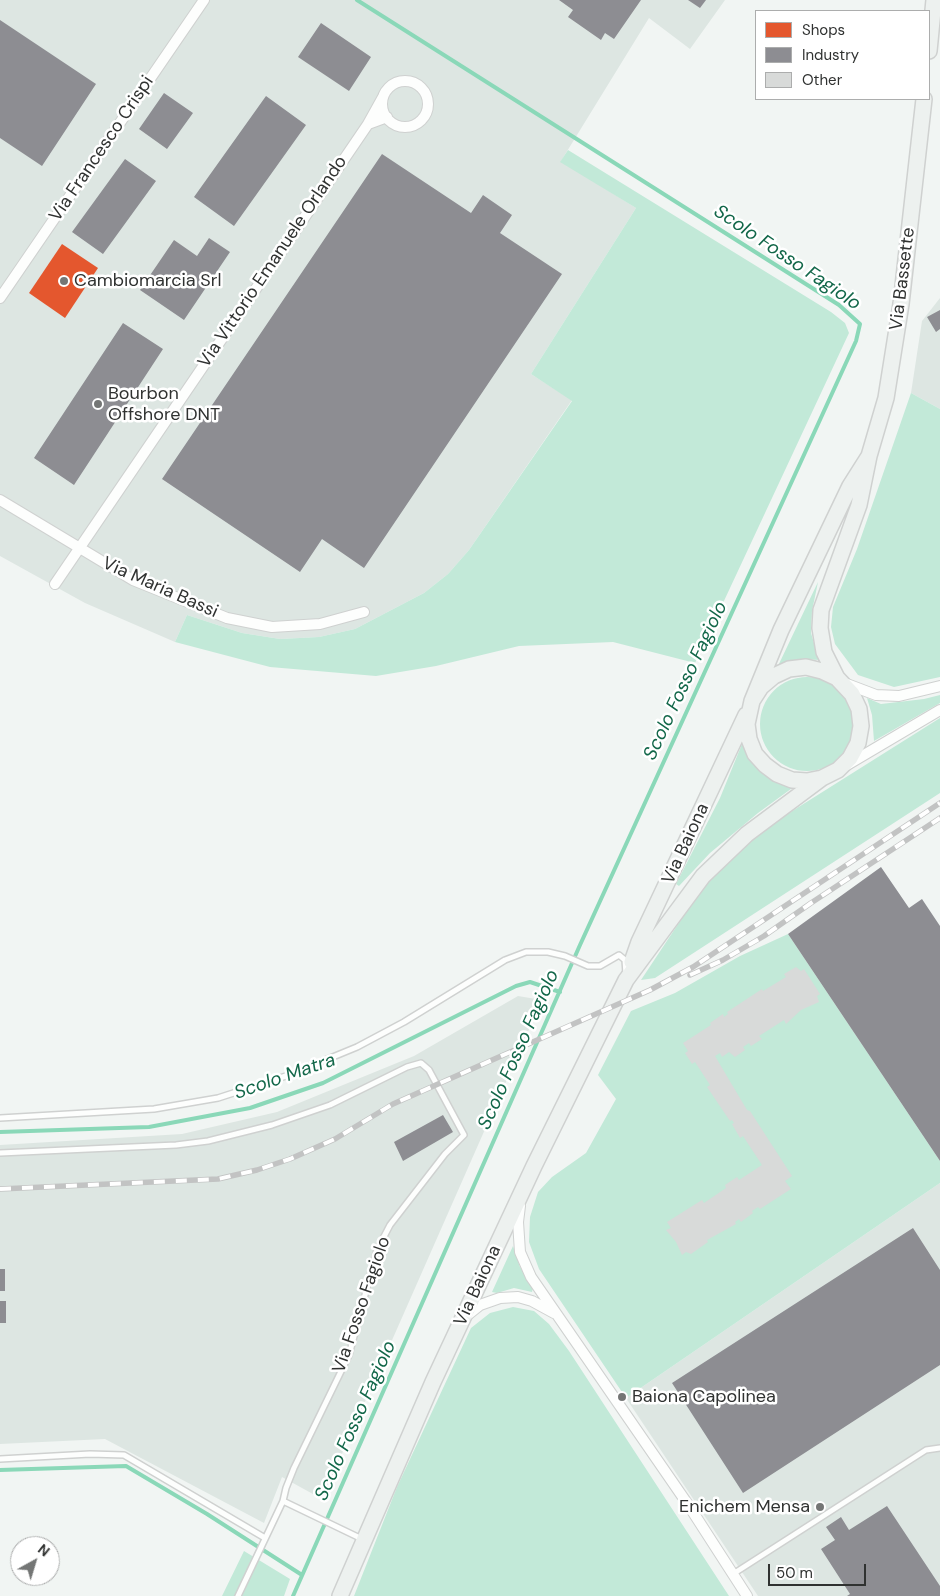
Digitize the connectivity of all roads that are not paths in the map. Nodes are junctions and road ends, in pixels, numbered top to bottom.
1 (204, 0) edge
2 (934, 0) edge
3 (930, 41) edge
4 (385, 94) junction
5 (924, 100) edge
6 (387, 118) junction
7 (368, 124) junction
8 (0, 298) edge
9 (869, 456) junction
10 (0, 500) edge
11 (78, 548) junction
12 (55, 584) dead end
13 (364, 612) dead end
14 (839, 680) junction
15 (940, 686) edge
16 (750, 705) junction
17 (940, 710) edge
18 (838, 770) junction
19 (822, 778) junction
20 (626, 980) junction
21 (0, 1118) edge
22 (0, 1152) edge
23 (522, 1191) junction
24 (555, 1313) junction
25 (463, 1318) junction
26 (940, 1448) edge
27 (0, 1459) edge
28 (283, 1501) junction
29 (264, 1540) junction
30 (364, 1540) junction
31 (732, 1574) junction
32 (238, 1596) edge
33 (340, 1596) edge
34 (746, 1596) edge

1 - 8 street, Via Francesco Crispi
2 - 3 main road
4 - 6 street
4 - 6 street
4 - 7 street, Via Vittorio Emanuele Orlando
5 - 9 main road, Via Bassette
6 - 7 street
7 - 11 street, Via Vittorio Emanuele Orlando
9 - 14 main road, Via Bassette
9 - 16 main road, Via Bassette
10 - 11 street, Via Maria Bassi
11 - 12 street, Via Vittorio Emanuele Orlando
11 - 13 street, Via Maria Bassi
14 - 15 street
14 - 16 main road
14 - 18 main road
16 - 19 main road
16 - 20 main road, Via Baiona
17 - 18 street
18 - 19 main road
19 - 20 main road, Via Baiona
20 - 21 lane
20 - 23 main road, Via Baiona
22 - 28 lane, Via Fosso Fagiolo
23 - 24 street
23 - 25 main road, Via Baiona
24 - 25 street
24 - 31 street
25 - 30 main road, Via Baiona
26 - 31 lane
27 - 29 lane
28 - 29 lane, Via Fosso Fagiolo
28 - 30 lane
29 - 32 lane, Via Fosso Fagiolo
30 - 33 main road, Via Baiona
31 - 34 street

